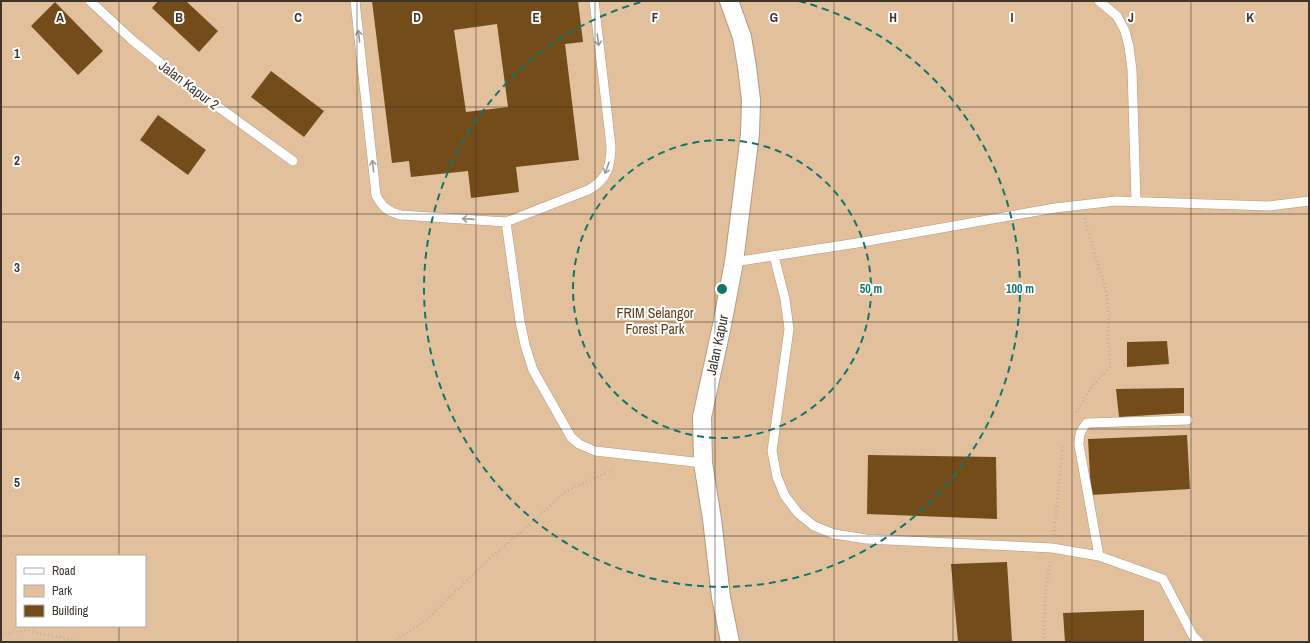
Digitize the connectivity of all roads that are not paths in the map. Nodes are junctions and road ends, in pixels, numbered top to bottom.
1 (90, 1) edge
2 (355, 1) edge
3 (594, 1) edge
4 (729, 1) edge
5 (1099, 1) edge
6 (293, 161) dead end
7 (1136, 201) junction
8 (1309, 201) edge
9 (506, 222) junction
10 (774, 256) junction
11 (734, 262) junction
12 (1188, 420) dead end
13 (703, 463) junction
14 (1099, 556) junction
15 (730, 642) edge
16 (1199, 642) edge

1 - 6 lane, Jalan Kapur 2
9 -> 2 lane
3 -> 9 lane
4 - 11 street, Jalan Kapur
5 - 7 lane
7 - 8 lane
7 - 10 lane
9 - 13 lane
10 - 11 lane
10 - 14 lane
11 - 13 street, Jalan Kapur
12 - 14 lane
13 - 15 street, Jalan Kapur
14 - 16 lane

